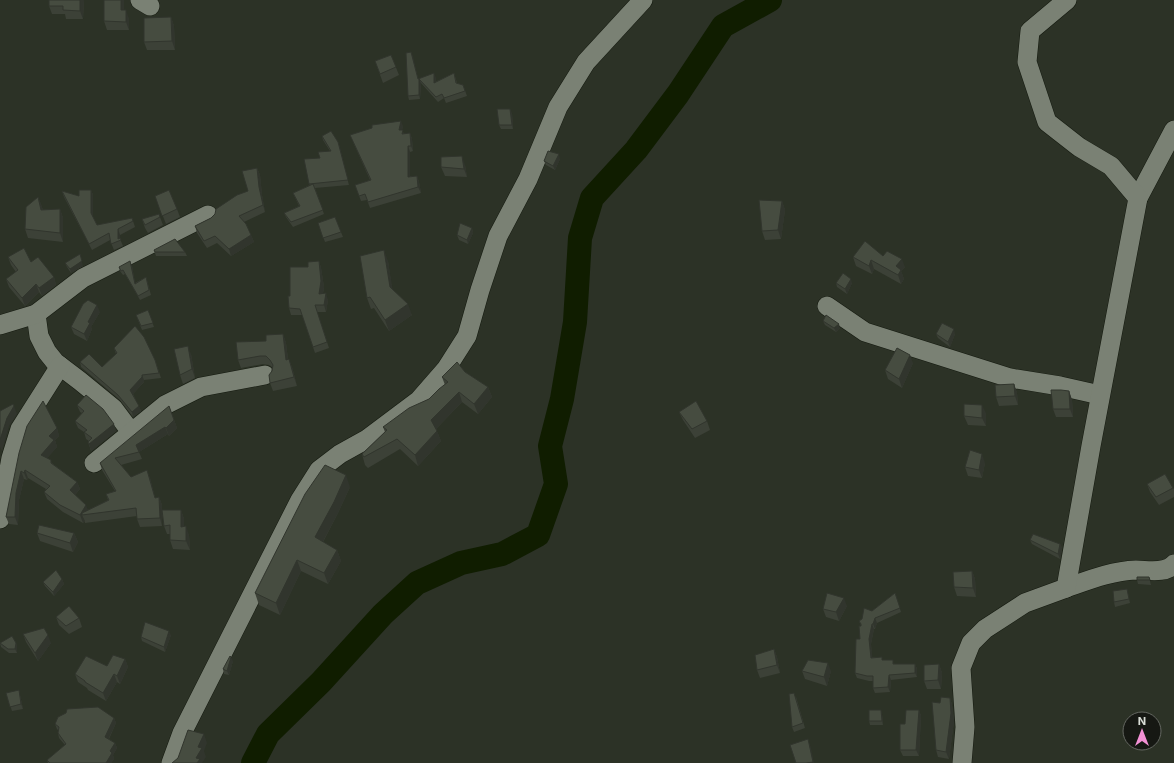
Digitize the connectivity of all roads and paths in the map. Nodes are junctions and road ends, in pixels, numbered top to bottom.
1 (643, 0) edge
2 (1067, 0) edge
3 (1174, 130) edge
4 (1138, 198) junction
5 (208, 215) dead end
6 (827, 306) dead end
7 (36, 314) junction
8 (0, 325) edge
9 (60, 366) junction
10 (265, 375) dead end
11 (1100, 395) junction
12 (131, 432) junction
13 (94, 463) dead end
14 (0, 519) edge
15 (1174, 564) edge
16 (1066, 588) junction
17 (171, 763) edge
18 (962, 763) edge

1 - 17 street
2 - 4 street
3 - 4 street
4 - 11 street
5 - 7 street
6 - 11 street
7 - 8 street
7 - 9 street
9 - 12 street
9 - 14 street
10 - 12 street
11 - 16 street
12 - 13 street
15 - 16 street
16 - 18 street

